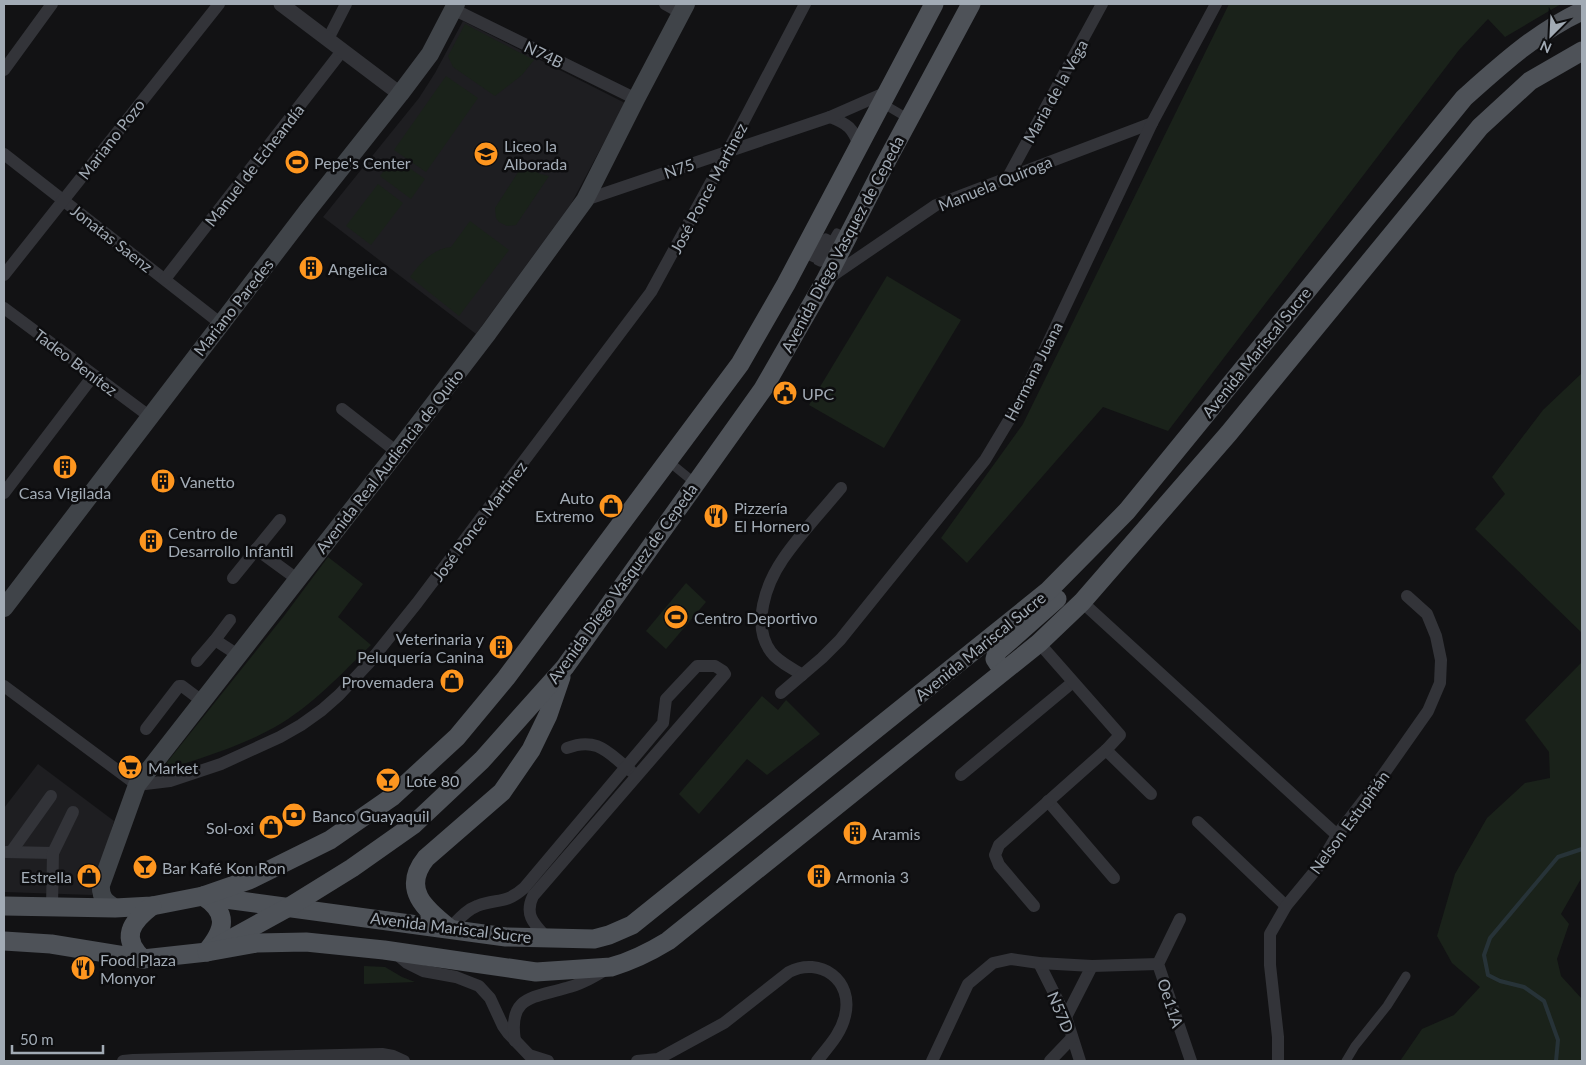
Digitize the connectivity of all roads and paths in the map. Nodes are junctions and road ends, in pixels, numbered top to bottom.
1 (52, 4) edge
2 (219, 4) edge
3 (281, 4) edge
4 (346, 4) edge
5 (665, 4) edge
6 (805, 4) edge
7 (934, 4) edge
8 (971, 4) edge
9 (1102, 4) edge
10 (1216, 4) edge
11 (454, 6) edge
12 (683, 8) edge
13 (1582, 11) edge
14 (328, 39) junction
15 (342, 51) junction
16 (1582, 51) edge
17 (4, 70) edge
18 (400, 94) junction
19 (884, 98) junction
20 (636, 99) junction
21 (830, 117) junction
22 (910, 119) junction
23 (1152, 122) junction
24 (859, 146) junction
25 (728, 151) junction
26 (4, 154) edge
27 (1008, 177) junction
28 (63, 200) junction
29 (585, 200) junction
30 (847, 238) junction
31 (803, 253) junction
32 (4, 274) edge
33 (165, 279) junction
34 (824, 280) junction
35 (4, 308) edge
36 (220, 323) junction
37 (1272, 333) junction
38 (93, 376) junction
39 (342, 409) dead end
40 (149, 416) junction
41 (1229, 433) junction
42 (397, 452) junction
43 (668, 461) junction
44 (695, 482) junction
45 (841, 488) dead end
46 (4, 493) edge
47 (280, 520) dead end
48 (256, 548) junction
49 (1085, 553) junction
50 (233, 578) dead end
51 (297, 579) junction
52 (1407, 596) dead end
53 (1082, 602) junction
54 (4, 608) edge
55 (230, 620) dead end
56 (216, 640) junction
57 (1039, 643) junction
58 (238, 655) junction
59 (197, 661) dead end
60 (564, 667) junction
61 (1007, 668) junction
62 (802, 675) junction
63 (1073, 682) junction
64 (4, 686) edge
65 (781, 693) dead end
66 (202, 701) junction
67 (663, 723) junction
68 (146, 729) dead end
69 (674, 733) junction
70 (567, 748) dead end
71 (1106, 750) junction
72 (626, 767) junction
73 (637, 775) junction
74 (960, 775) dead end
75 (137, 785) junction
76 (1151, 794) dead end
77 (51, 796) dead end
78 (1048, 801) junction
79 (592, 808) junction
80 (73, 812) dead end
81 (601, 817) junction
82 (1198, 822) dead end
83 (1337, 835) junction
84 (8, 852) edge
85 (53, 853) junction
86 (553, 863) junction
87 (1114, 878) dead end
88 (203, 896) junction
89 (4, 906) edge
90 (152, 906) junction
91 (1034, 906) dead end
92 (1286, 906) junction
93 (52, 907) junction
94 (289, 907) junction
95 (115, 908) junction
96 (1180, 918) dead end
97 (450, 928) junction
98 (547, 938) junction
99 (4, 941) edge
100 (392, 951) junction
101 (207, 952) junction
102 (143, 959) junction
103 (1039, 963) junction
104 (1158, 964) junction
105 (1092, 966) junction
106 (611, 967) junction
107 (1406, 976) dead end
108 (1066, 1017) junction
109 (1072, 1038) junction
110 (515, 1041) junction
111 (206, 1059) edge
112 (123, 1061) edge
113 (404, 1061) edge
114 (548, 1061) edge
115 (637, 1061) edge
116 (817, 1061) edge
117 (932, 1061) edge
118 (1050, 1061) edge
119 (1080, 1061) edge
120 (1191, 1061) edge
121 (1278, 1061) edge
122 (1346, 1061) edge

1 - 17 street
2 - 28 street, Mariano Pozo
3 - 14 street
4 - 14 street
5 - 12 street
6 - 25 street, José Ponce Martinez
7 - 19 main road, Avenida Diego Vasquez de Cepeda
8 - 22 main road, Avenida Diego Vasquez de Cepeda
9 - 27 street, Maria de la Vega
10 - 23 street, Hermana Juana
11 - 18 main road, Mariano Paredes
11 - 20 street, N74B
12 - 20 main road, Avenida Real Audiencia de Quito
13 - 37 main road, Avenida Mariscal Sucre
14 - 15 street
15 - 18 street
15 - 33 street, Manuel de Echeandía
16 - 41 main road, Avenida Mariscal Sucre
18 - 36 main road, Mariano Paredes
19 - 21 street, N75
19 - 22 street
19 - 24 main road, Avenida Diego Vasquez de Cepeda
20 - 29 main road, Avenida Real Audiencia de Quito
21 - 24 street
21 - 25 street, N75
22 - 30 main road, Avenida Diego Vasquez de Cepeda
23 - 27 street, Manuela Quiroga
23 - 62 street, Hermana Juana
24 - 31 main road, Avenida Diego Vasquez de Cepeda
25 - 29 street, N75
25 - 75 street, José Ponce Martinez
26 - 28 street, Jonatas Saenz
27 - 34 street, Manuela Quiroga
28 - 32 street, Mariano Pozo
28 - 33 street, Jonatas Saenz
29 - 42 main road, Avenida Real Audiencia de Quito
30 - 31 street
30 - 34 main road, Avenida Diego Vasquez de Cepeda
31 - 43 main road, Avenida Diego Vasquez de Cepeda
33 - 36 street, Jonatas Saenz
34 - 44 main road, Avenida Diego Vasquez de Cepeda
35 - 38 street, Tadeo Benítez
36 - 40 main road, Mariano Paredes
37 - 41 main road
37 - 49 main road, Avenida Mariscal Sucre
38 - 40 street, Tadeo Benítez
38 - 46 street
39 - 42 street
40 - 54 main road, Mariano Paredes
41 - 53 main road, Avenida Mariscal Sucre
42 - 51 main road, Avenida Real Audiencia de Quito
43 - 44 street
43 - 88 main road, Avenida Diego Vasquez de Cepeda
44 - 60 main road, Avenida Diego Vasquez de Cepeda
45 - 62 street
47 - 48 street
48 - 50 street
48 - 51 street
49 - 61 main road
49 - 98 main road, Avenida Mariscal Sucre
51 - 58 main road, Avenida Real Audiencia de Quito
52 - 83 street, Nelson Estupiñán
53 - 57 main road, Avenida Mariscal Sucre
53 - 83 street
55 - 56 street
56 - 58 street
56 - 59 street
57 - 61 main road, Avenida Mariscal Sucre
57 - 63 street
58 - 66 main road, Avenida Real Audiencia de Quito
60 - 94 main road, Avenida Diego Vasquez de Cepeda
60 - 97 main road
61 - 106 main road, Avenida Mariscal Sucre
62 - 65 street, Hermana Juana
63 - 71 street
63 - 74 street
64 - 75 street
66 - 68 street
66 - 75 main road, Avenida Real Audiencia de Quito
67 - 69 street
67 - 69 street
67 - 72 street
69 - 73 street
70 - 72 street
71 - 76 street
71 - 78 street
72 - 73 street
72 - 79 street
73 - 81 street
75 - 95 main road, Avenida Real Audiencia de Quito
77 - 84 street
78 - 87 street
78 - 91 street
79 - 81 street
79 - 86 street
80 - 85 street
81 - 86 street
82 - 92 street
83 - 92 street, Nelson Estupiñán
84 - 85 street
85 - 93 street
86 - 97 street
86 - 98 street
88 - 90 main road, Avenida Diego Vasquez de Cepeda
88 - 94 main road, Avenida Mariscal Sucre
88 - 101 main road
89 - 93 main road, Avenida Diego Vasquez de Cepeda
90 - 95 main road, Avenida Diego Vasquez de Cepeda
90 - 102 main road
92 - 121 street, Nelson Estupiñán
93 - 95 main road, Avenida Diego Vasquez de Cepeda
94 - 97 main road, Avenida Mariscal Sucre
94 - 101 main road, Avenida Diego Vasquez de Cepeda
96 - 104 street, Oe11A
97 - 98 main road, Avenida Mariscal Sucre
99 - 102 main road, Avenida Diego Vasquez de Cepeda
100 - 101 main road, Avenida Mariscal Sucre
100 - 106 main road, Avenida Mariscal Sucre
100 - 110 street
101 - 102 main road, Avenida Diego Vasquez de Cepeda
103 - 105 street
103 - 108 street, N57D
103 - 117 street
104 - 105 street
104 - 120 street, Oe11A
105 - 108 street
106 - 110 street
107 - 122 street
108 - 109 street, N57D
109 - 118 street
109 - 119 street, N57D
110 - 114 street
111 - 112 street
111 - 113 street
115 - 116 street

